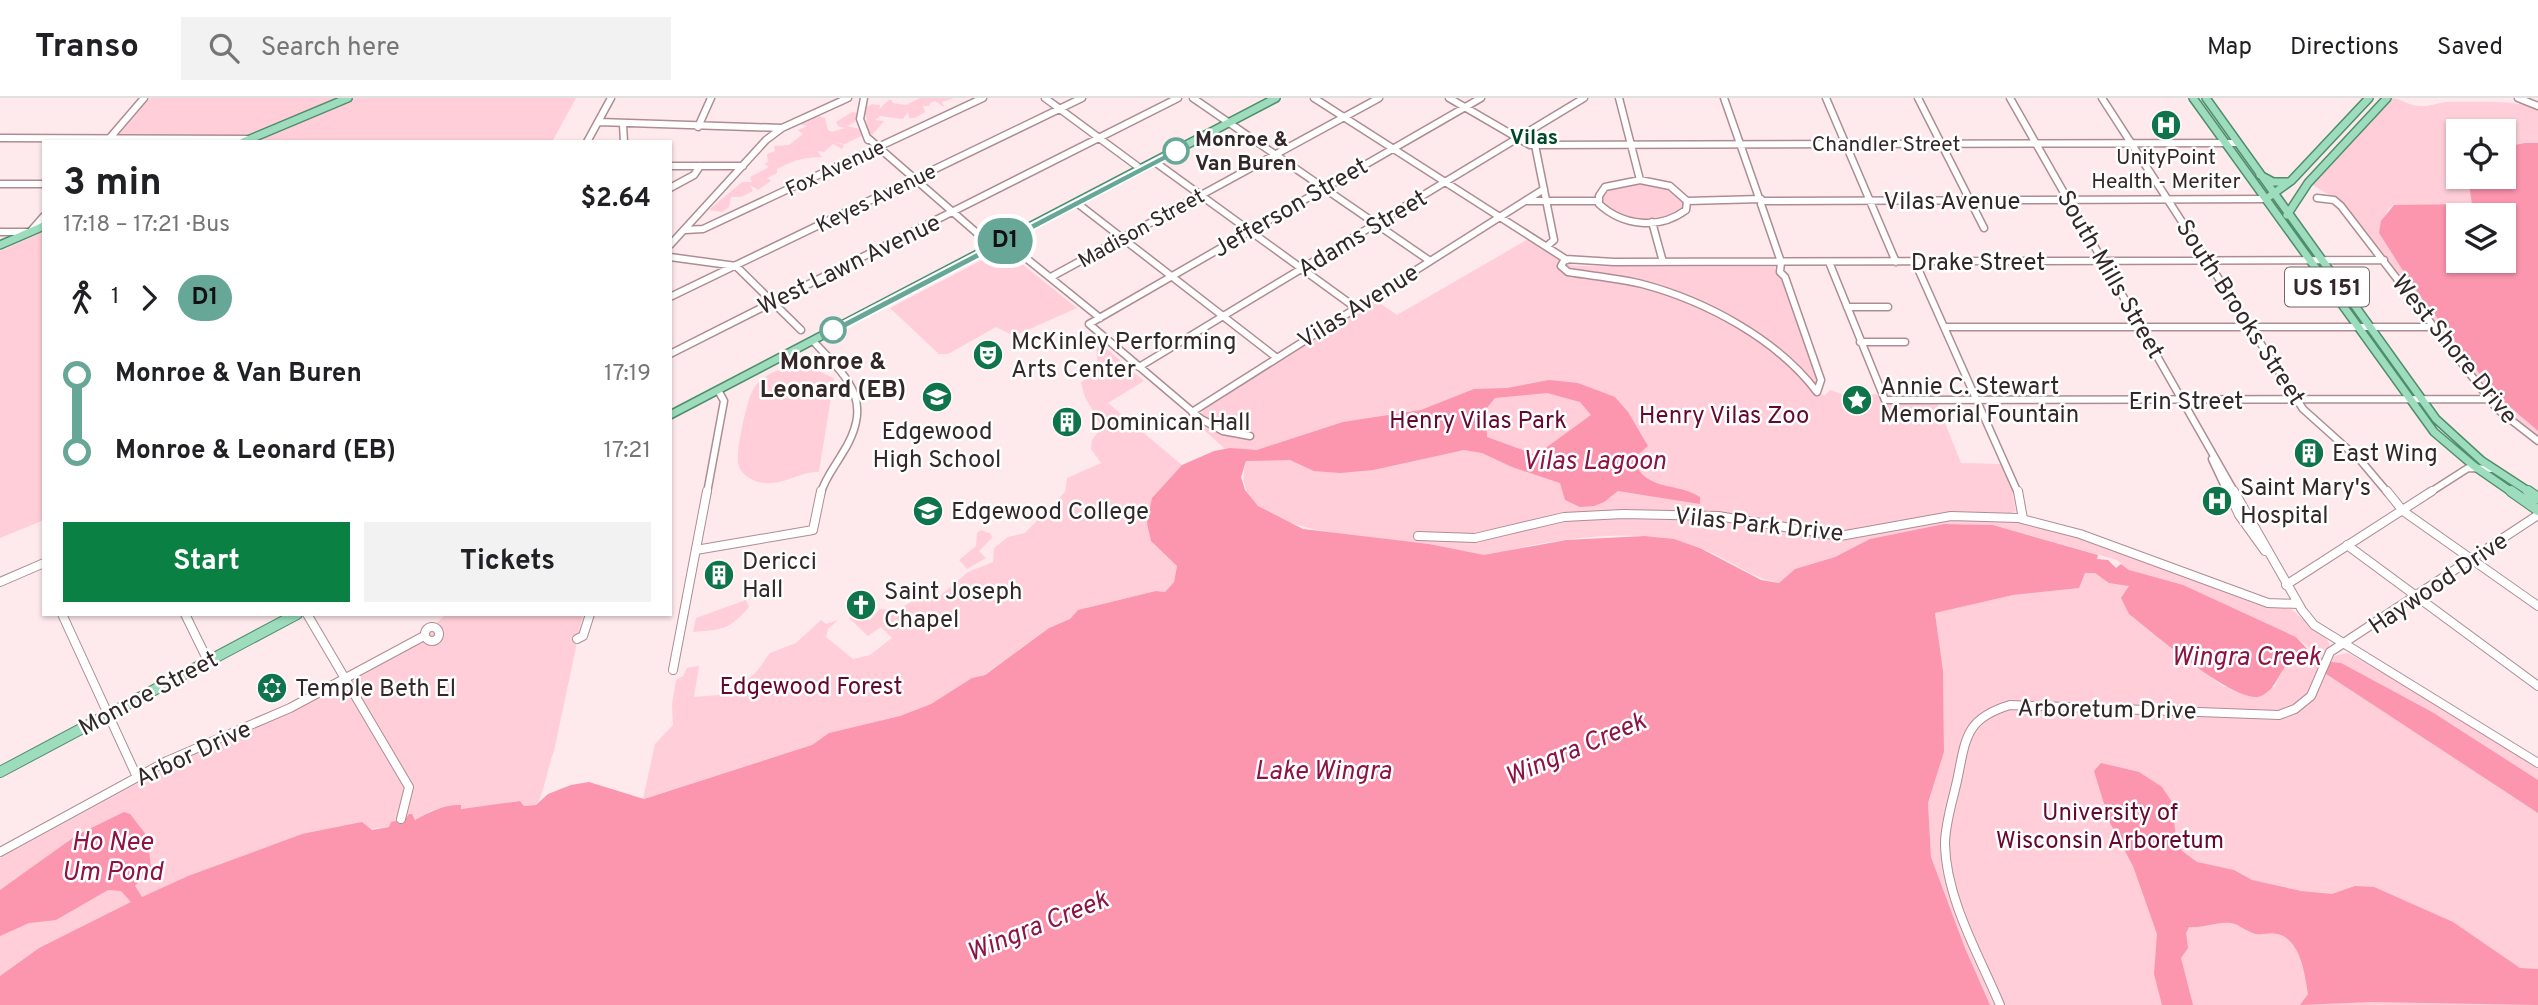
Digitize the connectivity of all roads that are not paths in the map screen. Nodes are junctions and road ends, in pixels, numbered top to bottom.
1 (145, 98) edge
2 (348, 98) edge
3 (611, 98) edge
4 (711, 98) edge
5 (848, 98) edge
6 (864, 98) edge
7 (983, 98) edge
8 (1045, 98) edge
9 (1082, 98) edge
10 (1178, 98) edge
11 (1193, 98) edge
12 (1276, 98) edge
13 (1314, 98) edge
14 (1379, 98) edge
15 (1450, 98) edge
16 (1481, 98) edge
17 (1584, 98) edge
18 (1619, 98) edge
19 (1724, 98) edge
20 (1826, 98) edge
21 (1918, 98) edge
22 (2010, 98) edge
23 (2102, 98) edge
24 (2193, 98) edge
25 (2206, 98) edge
26 (2369, 98) edge
27 (2387, 98) edge
28 (2518, 98) edge
29 (2538, 106) edge
30 (1465, 107) junction
31 (1059, 109) junction
32 (1344, 117) junction
33 (599, 122) junction
34 (1228, 123) junction
35 (623, 124) junction
36 (698, 127) junction
37 (782, 128) junction
38 (0, 138) edge
39 (1099, 138) junction
40 (1517, 139) junction
41 (108, 140) edge
42 (248, 140) edge
43 (588, 140) edge
44 (624, 140) edge
45 (2329, 141) junction
46 (2130, 143) junction
47 (2227, 143) junction
48 (2237, 143) junction
49 (1847, 144) junction
50 (1941, 144) junction
51 (2036, 144) junction
52 (1535, 145) junction
53 (1631, 145) junction
54 (1741, 145) junction
55 (877, 147) junction
56 (1393, 148) junction
57 (1275, 155) junction
58 (2332, 156) junction
59 (1155, 162) junction
60 (672, 166) edge
61 (700, 166) junction
62 (743, 166) junction
63 (1141, 169) junction
64 (2257, 173) junction
65 (915, 179) junction
66 (1640, 180) junction
67 (2291, 181) junction
68 (1446, 182) junction
69 (0, 184) edge
70 (42, 184) edge
71 (672, 187) edge
72 (1324, 188) junction
73 (1544, 189) junction
74 (1200, 195) junction
75 (2297, 196) junction
76 (2271, 197) junction
77 (2317, 198) dead end
78 (2168, 200) junction
79 (1525, 201) junction
80 (1546, 201) junction
81 (1598, 201) junction
82 (1687, 201) junction
83 (1760, 201) junction
84 (1871, 201) junction
85 (1969, 201) junction
86 (2069, 201) junction
87 (1077, 203) junction
88 (954, 212) junction
89 (2287, 215) junction
90 (1500, 216) junction
91 (42, 218) edge
92 (1652, 222) junction
93 (1376, 224) junction
94 (42, 227) edge
95 (1984, 228) dead end
96 (685, 230) junction
97 (1249, 231) junction
98 (0, 232) edge
99 (30, 232) junction
100 (1122, 238) junction
101 (1005, 241) junction
102 (672, 243) edge
103 (0, 245) edge
104 (1546, 246) junction
105 (993, 247) junction
106 (672, 257) edge
107 (1566, 259) junction
108 (2320, 260) junction
109 (2384, 260) junction
110 (1430, 261) junction
111 (2207, 261) junction
112 (2309, 261) junction
113 (1663, 262) junction
114 (1781, 262) junction
115 (1829, 262) junction
116 (1896, 262) junction
117 (1915, 262) junction
118 (2103, 262) junction
119 (736, 266) junction
120 (1302, 269) junction
121 (1171, 276) junction
122 (1051, 277) junction
123 (672, 295) edge
124 (773, 302) junction
125 (1847, 307) junction
126 (1888, 307) dead end
127 (1356, 308) junction
128 (1224, 317) junction
129 (1100, 318) junction
130 (1944, 327) junction
131 (2369, 327) junction
132 (2434, 327) junction
133 (2142, 328) junction
134 (2250, 328) junction
135 (2357, 328) junction
136 (801, 330) dead end
137 (813, 341) junction
138 (1860, 342) junction
139 (1905, 342) dead end
140 (672, 353) edge
141 (1277, 358) junction
142 (1139, 367) junction
143 (718, 390) junction
144 (2489, 399) junction
145 (1977, 400) junction
146 (2297, 400) junction
147 (2409, 400) junction
148 (2421, 400) junction
149 (2182, 401) junction
150 (1192, 412) junction
151 (672, 414) edge
152 (1250, 436) dead end
153 (2538, 441) edge
154 (2474, 466) junction
155 (2493, 469) junction
156 (2538, 498) edge
157 (2538, 510) edge
158 (2403, 511) junction
159 (2538, 515) edge
160 (2023, 519) junction
161 (1418, 536) dead end
162 (2347, 545) junction
163 (696, 550) junction
164 (2472, 559) junction
165 (42, 563) edge
166 (0, 582) edge
167 (2286, 585) junction
168 (2417, 597) junction
169 (2298, 604) junction
170 (2538, 606) edge
171 (63, 616) edge
172 (186, 616) edge
173 (293, 616) edge
174 (308, 616) edge
175 (589, 616) edge
176 (424, 636) dead end
177 (577, 639) dead end
178 (2340, 646) junction
179 (208, 661) junction
180 (674, 670) dead end
181 (345, 677) junction
182 (2538, 686) edge
183 (108, 715) junction
184 (2538, 763) edge
185 (0, 771) edge
186 (137, 778) junction
187 (401, 819) dead end
188 (0, 852) edge
189 (2000, 1005) edge

1 - 41 street
2 - 42 main road
3 - 33 street
4 - 36 street
5 - 37 street
6 - 55 street
7 - 55 street, Fox Avenue
8 - 31 street
9 - 31 street, Keyes Avenue
10 - 39 street, West Lawn Avenue
11 - 34 street
12 - 34 main road
13 - 32 street
14 - 32 street, Madison Street
15 - 30 street, Chandler Street
16 - 30 street, Jefferson Street
17 - 40 street, Adams Street
18 - 53 street
19 - 54 street
20 - 49 street
21 - 50 street
22 - 51 street, South Mills Street
23 - 46 street, South Brooks Street
24 - 47 main road
25 - 48 main road
26 - 45 main road
27 - 58 main road
28 - 29 street
30 - 40 street, Chandler Street
30 - 56 street, Jefferson Street
31 - 39 street
31 - 65 street, Keyes Avenue
32 - 56 street
32 - 57 street, Madison Street
33 - 35 street
33 - 43 street
34 - 57 street
34 - 59 main road
35 - 36 street
35 - 44 street
36 - 37 street
37 - 62 street
38 - 41 street
39 - 63 street
39 - 88 street, West Lawn Avenue
40 - 52 street, Chandler Street
40 - 68 street, Adams Street
45 - 58 main road
45 - 67 main road
46 - 47 street, Chandler Street
46 - 51 street, Chandler Street
46 - 78 street, South Brooks Street
47 - 48 street, Chandler Street
47 - 76 main road
48 - 64 main road
49 - 50 street, Chandler Street
49 - 54 street, Chandler Street
49 - 84 street
50 - 51 street, Chandler Street
50 - 85 street
51 - 86 street, South Mills Street
52 - 53 street, Chandler Street
52 - 73 street
53 - 54 street, Chandler Street
53 - 66 street
54 - 83 street
55 - 65 street
55 - 96 street, Fox Avenue
56 - 68 street
56 - 72 street, Jefferson Street
57 - 72 street
57 - 74 street, Madison Street
58 - 75 main road
59 - 63 main road
59 - 74 street
60 - 61 street
61 - 62 street
61 - 71 street
62 - 96 street
63 - 87 main road
64 - 67 main road
64 - 76 main road
65 - 88 street
65 - 119 street, Keyes Avenue
66 - 81 street
66 - 82 street
67 - 76 main road
68 - 90 street
68 - 93 street, Adams Street
69 - 70 street
72 - 93 street
72 - 97 street, Jefferson Street
73 - 79 street, Vilas Avenue
73 - 80 street
74 - 97 street
74 - 100 street, Madison Street
75 - 76 main road
75 - 89 main road
76 - 78 street, Vilas Avenue
76 - 89 main road
76 - 112 main road, US 151
77 - 109 street, West Shore Drive
78 - 86 street, Vilas Avenue
78 - 111 street, South Brooks Street
79 - 80 street
79 - 90 street, Vilas Avenue
80 - 81 street
80 - 104 street
81 - 92 street
82 - 83 street, Vilas Avenue
82 - 92 street
83 - 84 street, Vilas Avenue
83 - 114 street
84 - 85 street, Vilas Avenue
84 - 116 street
85 - 86 street, Vilas Avenue
85 - 95 street
86 - 118 street, South Mills Street
87 - 100 street
87 - 101 main road
88 - 105 street
88 - 124 street, West Lawn Avenue
89 - 108 main road, US 151
90 - 104 street
90 - 110 street, Vilas Avenue
91 - 99 street
92 - 113 street
93 - 110 street
93 - 120 street, Adams Street
94 - 99 main road
96 - 102 street
97 - 120 street
97 - 121 street, Jefferson Street
98 - 99 street
99 - 103 main road
100 - 121 street
100 - 122 street, Madison Street
101 - 105 main road
101 - 122 street
104 - 107 street
105 - 137 main road
106 - 119 street
107 - 113 street, Drake Street
107 - 114 street
108 - 109 street, Drake Street
108 - 112 street, Drake Street
108 - 131 main road, US 151
109 - 132 street, West Shore Drive
110 - 127 street, Vilas Avenue
111 - 112 street, Drake Street
111 - 118 street, Drake Street
111 - 134 street, South Brooks Street
112 - 135 main road, US 151
113 - 114 street, Drake Street
114 - 115 street, Drake Street
115 - 116 street, Drake Street
115 - 125 street
116 - 117 street, Drake Street
117 - 118 street, Drake Street
117 - 130 street
118 - 133 street, South Mills Street
119 - 123 street, Keyes Avenue
119 - 124 street
120 - 127 street
120 - 128 street, Adams Street
121 - 128 street
121 - 129 street, Jefferson Street
122 - 129 street
124 - 136 street
124 - 140 street, West Lawn Avenue
125 - 126 street
125 - 138 street
127 - 141 street, Vilas Avenue
128 - 141 street
128 - 142 street, Adams Street
129 - 142 street
130 - 133 street
130 - 145 street
131 - 132 street
131 - 135 street
131 - 148 main road, US 151
132 - 144 street, West Shore Drive
133 - 134 street
133 - 149 street, South Mills Street
134 - 135 street
134 - 146 street, South Brooks Street
135 - 147 main road, US 151
137 - 143 main road
137 - 163 street
138 - 139 street
138 - 145 street, Erin Street
141 - 150 street, Vilas Avenue
142 - 150 street
143 - 151 main road
143 - 163 street
144 - 148 street, Erin Street
144 - 153 street, West Shore Drive
145 - 149 street, Erin Street
145 - 160 street
146 - 147 street, Erin Street
146 - 149 street, Erin Street
146 - 158 street, South Brooks Street
147 - 148 street, Erin Street
147 - 154 main road, US 151
148 - 155 main road, US 151
149 - 167 street, South Mills Street
150 - 152 street
154 - 155 street
154 - 157 main road, US 151
154 - 158 street
155 - 156 main road, US 151
158 - 162 street
158 - 164 street, South Brooks Street
159 - 164 street, Haywood Drive
160 - 161 street, Vilas Park Drive
160 - 169 street, Vilas Park Drive
162 - 167 street
162 - 168 street
163 - 180 street
164 - 168 street, Haywood Drive
164 - 170 street, South Brooks Street
165 - 166 street
167 - 169 street, South Mills Street
168 - 178 street, Haywood Drive
168 - 182 street
169 - 178 street, South Mills Street
171 - 183 street
172 - 179 street
173 - 179 main road, Monroe Street
174 - 181 street
175 - 177 street
176 - 181 street, Arbor Drive
178 - 184 street, South Mills Street
178 - 189 street, Arboretum Drive
179 - 183 main road, Monroe Street
181 - 186 street, Arbor Drive
181 - 187 street
183 - 185 main road, Monroe Street
183 - 186 street
186 - 188 street, Arbor Drive

